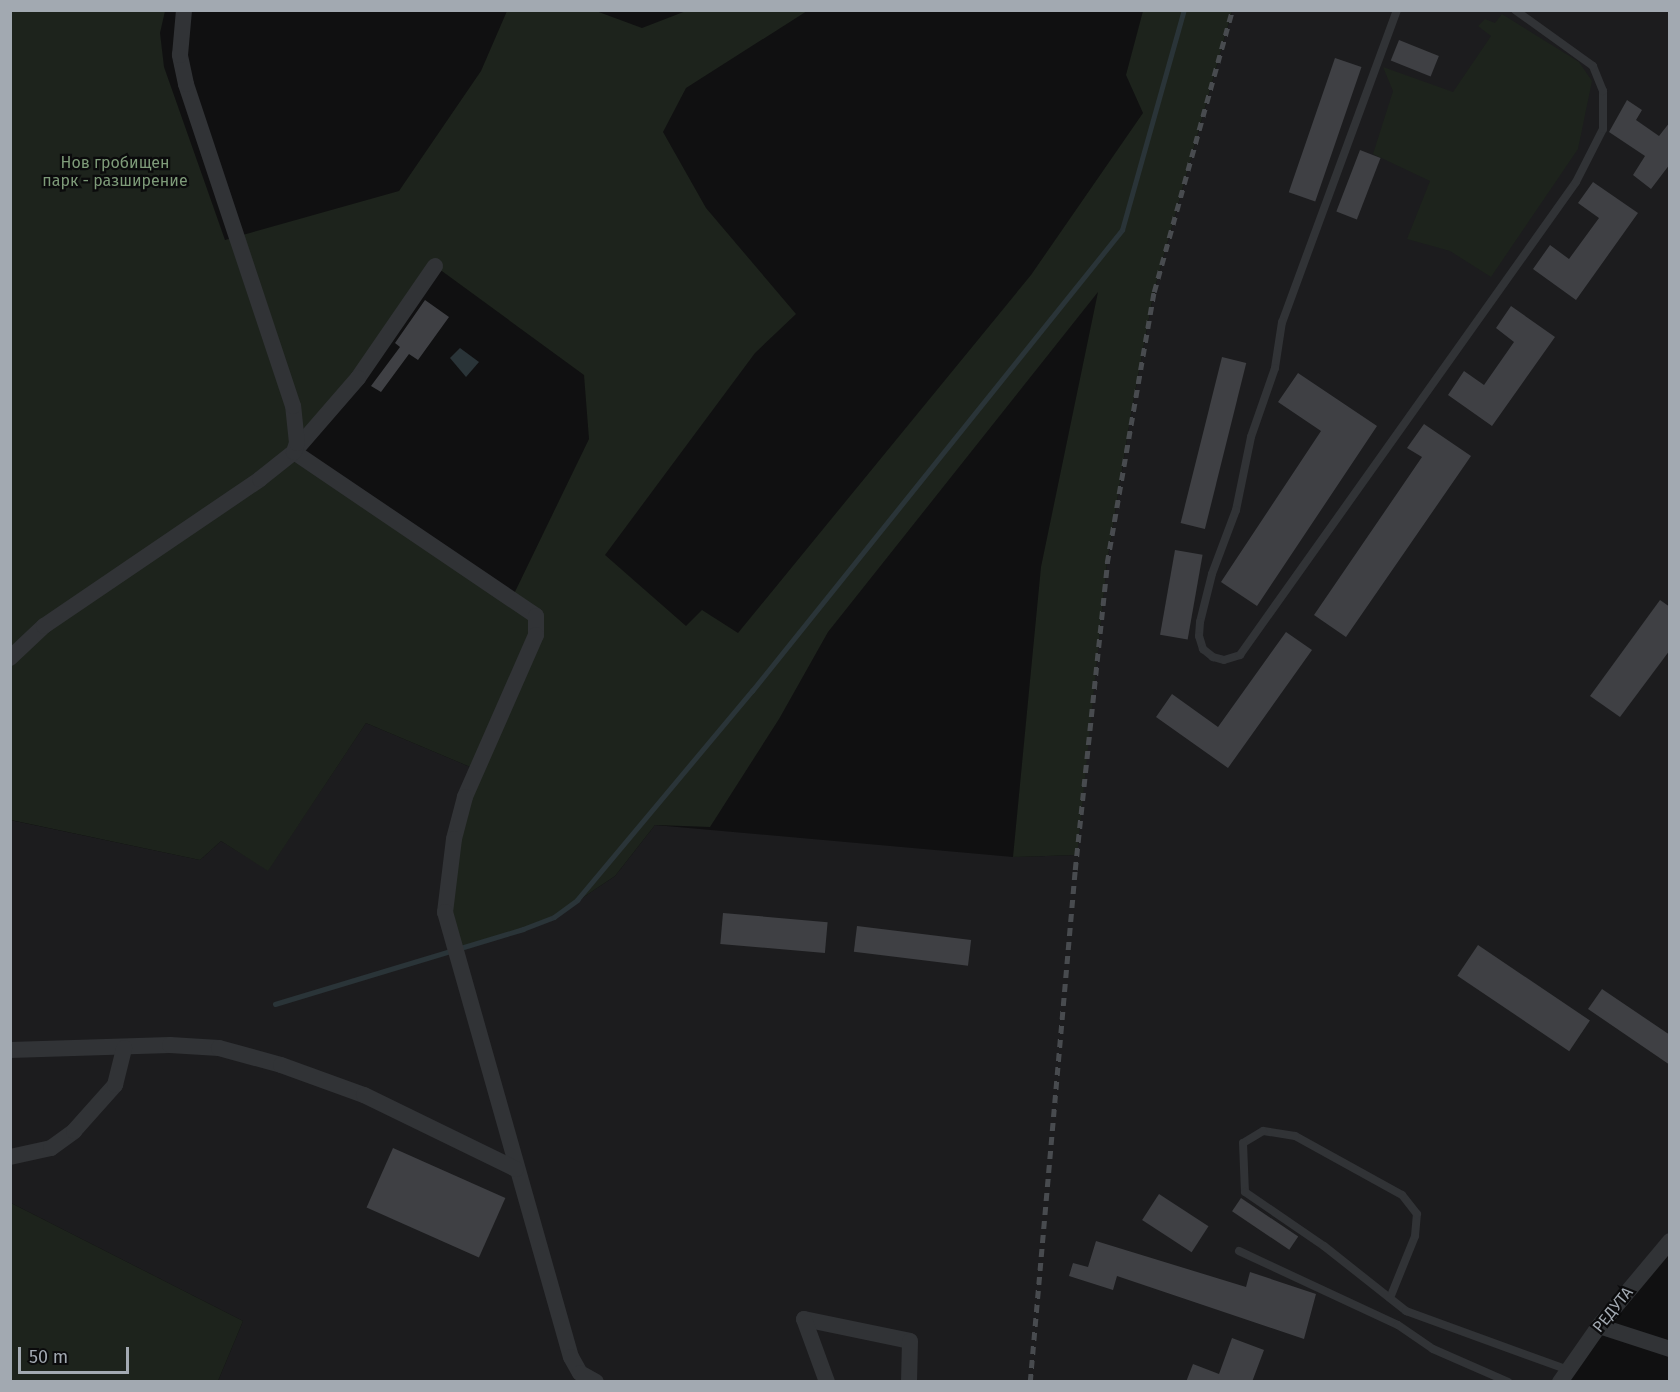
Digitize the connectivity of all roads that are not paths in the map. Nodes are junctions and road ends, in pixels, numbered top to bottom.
1 (184, 10) edge
2 (1397, 10) edge
3 (1515, 10) edge
4 (435, 266) dead end
5 (294, 452) junction
6 (10, 658) edge
7 (124, 1048) junction
8 (10, 1050) edge
9 (10, 1157) edge
10 (516, 1169) junction
11 (1670, 1241) edge
12 (1239, 1251) dead end
13 (1390, 1298) junction
14 (1599, 1326) junction
15 (1670, 1349) edge
16 (1564, 1376) edge
17 (596, 1382) edge
18 (826, 1382) edge
19 (909, 1382) edge
20 (1508, 1382) edge

1 - 5 street
2 - 3 lane
4 - 5 street
5 - 6 street
5 - 10 street
7 - 8 street
7 - 9 street
7 - 10 street
10 - 17 street
11 - 14 street, РЕДУТА
12 - 20 lane
13 - 13 lane
13 - 16 lane
14 - 15 street
14 - 16 street, РЕДУТА
18 - 19 street

